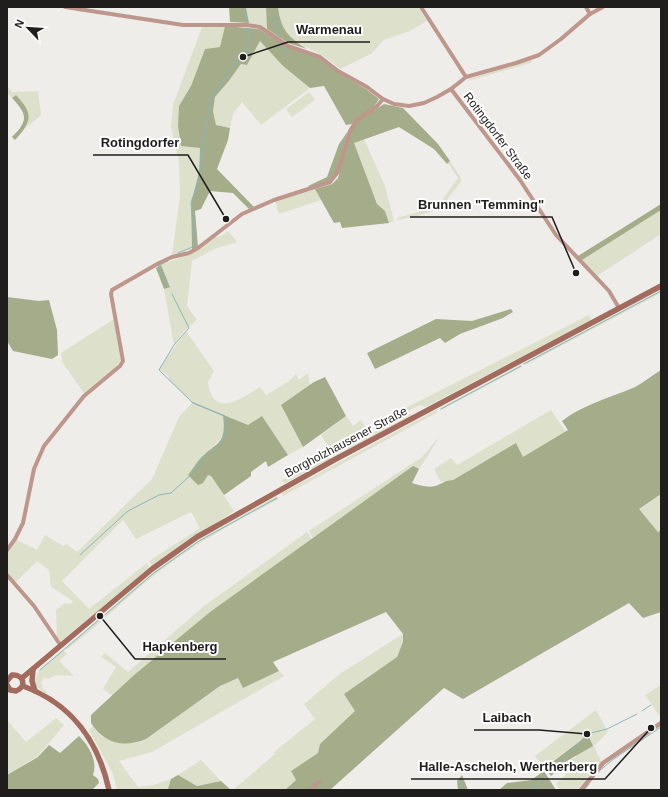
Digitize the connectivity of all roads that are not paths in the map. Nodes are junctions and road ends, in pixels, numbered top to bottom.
1 (65, 7) edge
2 (421, 7) edge
3 (586, 7) edge
4 (603, 7) edge
5 (590, 14) junction
6 (466, 77) junction
7 (451, 89) junction
8 (383, 99) junction
9 (661, 286) edge
10 (619, 308) junction
11 (7, 550) edge
12 (7, 575) edge
13 (61, 646) junction
14 (33, 669) junction
15 (22, 678) junction
16 (7, 683) edge
17 (23, 686) junction
18 (35, 691) junction
19 (661, 723) edge
20 (320, 782) dead end
21 (109, 790) edge
22 (310, 790) edge
23 (581, 790) edge

1 - 8 street, Rotingdorfer Straße
2 - 6 street
3 - 5 street
4 - 5 street
5 - 6 street
6 - 7 street
7 - 8 street, Rotingdorfer Straße
7 - 10 street, Rotingdorfer Straße
8 - 11 street
9 - 10 main road, Borgholzhausener Straße
10 - 13 main road, Borgholzhausener Straße
12 - 13 street
13 - 14 main road, Borgholzhausener Straße
14 - 15 main road, Borgholzhausener Straße
14 - 18 main road
15 - 16 main road
15 - 17 main road
16 - 17 main road
17 - 18 main road
18 - 21 main road
19 - 23 street
20 - 22 street

